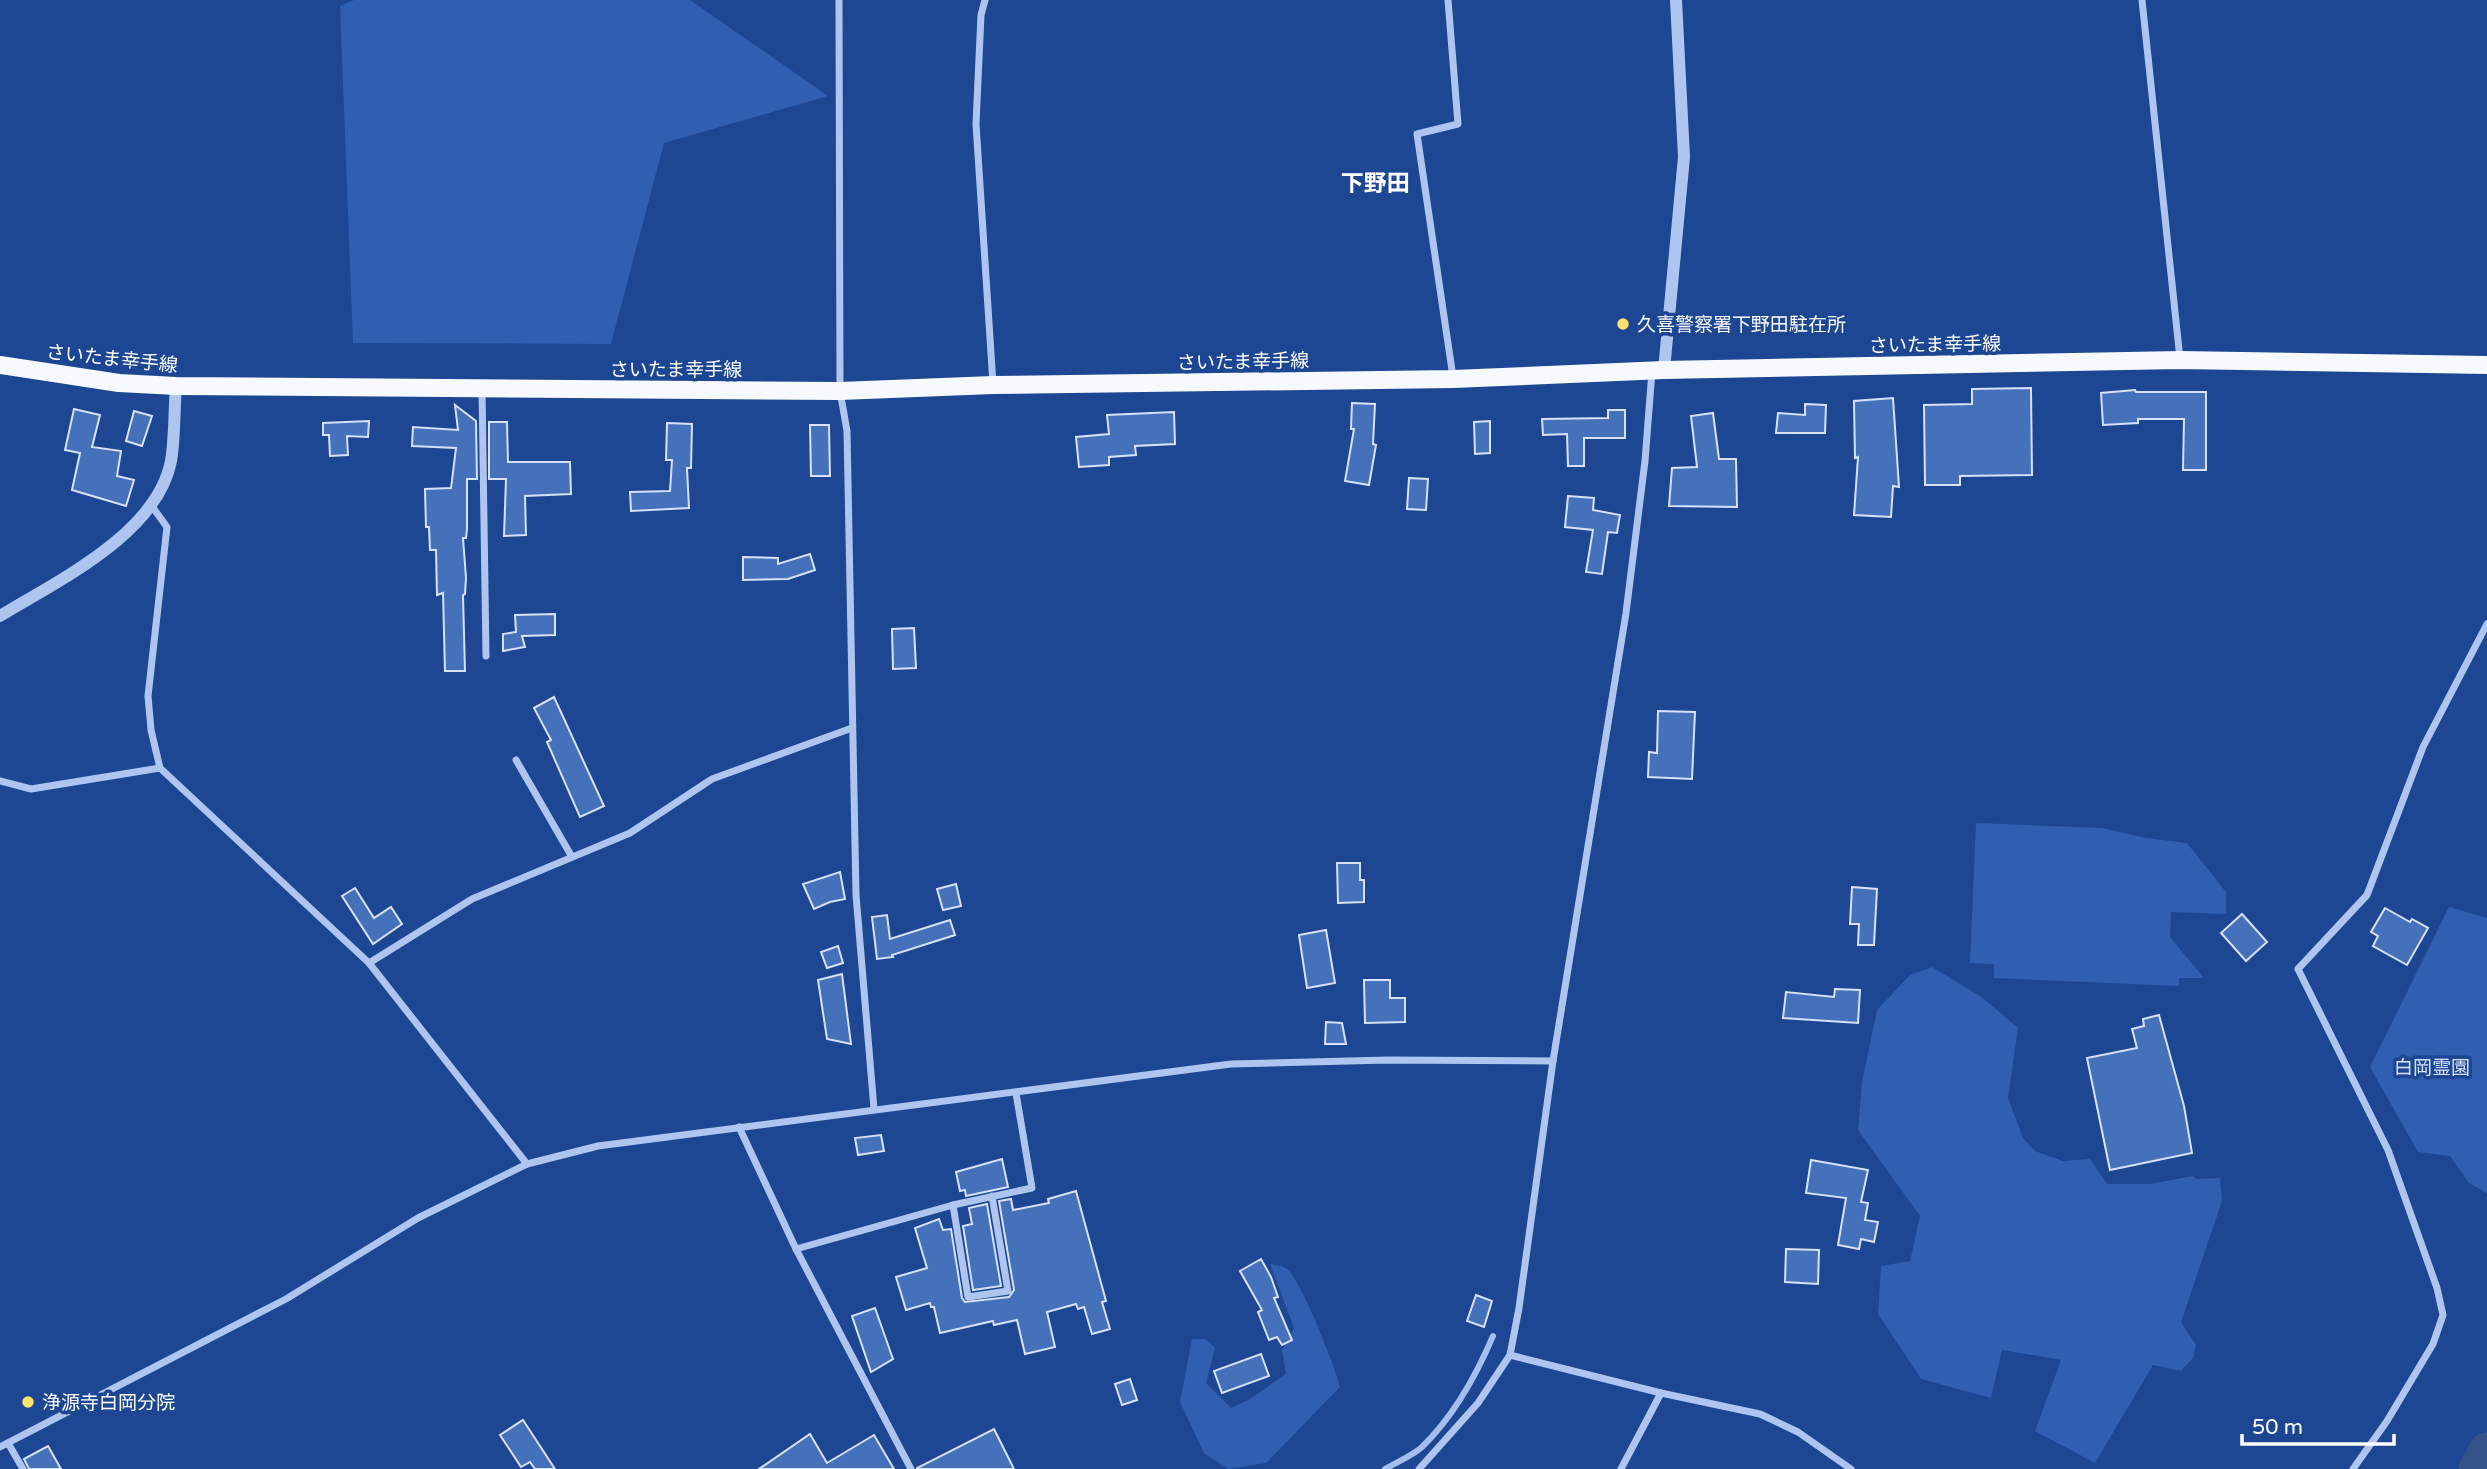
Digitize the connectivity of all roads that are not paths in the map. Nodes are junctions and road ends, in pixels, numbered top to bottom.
1 (839, 0) edge
2 (985, 0) edge
3 (1448, 0) edge
4 (1676, 0) edge
5 (2142, 0) edge
6 (2180, 360) junction
7 (0, 365) edge
8 (2487, 365) edge
9 (1658, 370) junction
10 (1453, 379) junction
11 (993, 385) junction
12 (176, 386) junction
13 (482, 388) junction
14 (840, 391) junction
15 (151, 505) junction
16 (0, 616) edge
17 (2487, 624) edge
18 (486, 656) dead end
19 (852, 728) junction
20 (516, 760) dead end
21 (160, 768) junction
22 (0, 780) edge
23 (572, 858) junction
24 (369, 963) junction
25 (1553, 1060) junction
26 (1016, 1093) junction
27 (874, 1109) junction
28 (739, 1128) junction
29 (527, 1164) junction
30 (992, 1196) junction
31 (953, 1205) junction
32 (796, 1249) junction
33 (1510, 1355) junction
34 (1661, 1393) junction
35 (4, 1445) edge
36 (23, 1469) edge
37 (911, 1469) edge
38 (1419, 1469) edge
39 (1621, 1469) edge
40 (1851, 1469) edge
41 (2353, 1469) edge

1 - 14 street
2 - 11 street
3 - 10 street
4 - 9 street
5 - 6 street
6 - 8 main road, さいたま幸手線
6 - 9 main road, さいたま幸手線
7 - 12 main road, さいたま幸手線
9 - 10 main road, さいたま幸手線
9 - 25 street
10 - 11 main road, さいたま幸手線
11 - 14 main road, さいたま幸手線
12 - 13 main road, さいたま幸手線
12 - 15 street
13 - 14 main road, さいたま幸手線
13 - 18 street
14 - 19 street
15 - 16 street
15 - 21 street
17 - 41 street
19 - 23 street
19 - 27 street
20 - 23 street
21 - 22 street
21 - 24 street
23 - 24 street
24 - 29 street
25 - 26 street
25 - 33 street
26 - 27 street
26 - 30 street
27 - 28 street
28 - 29 street
28 - 32 street
29 - 35 street
30 - 31 street
30 - 31 street
31 - 32 street
32 - 37 street
33 - 34 street
33 - 38 street
34 - 39 street
34 - 40 street
35 - 36 street

